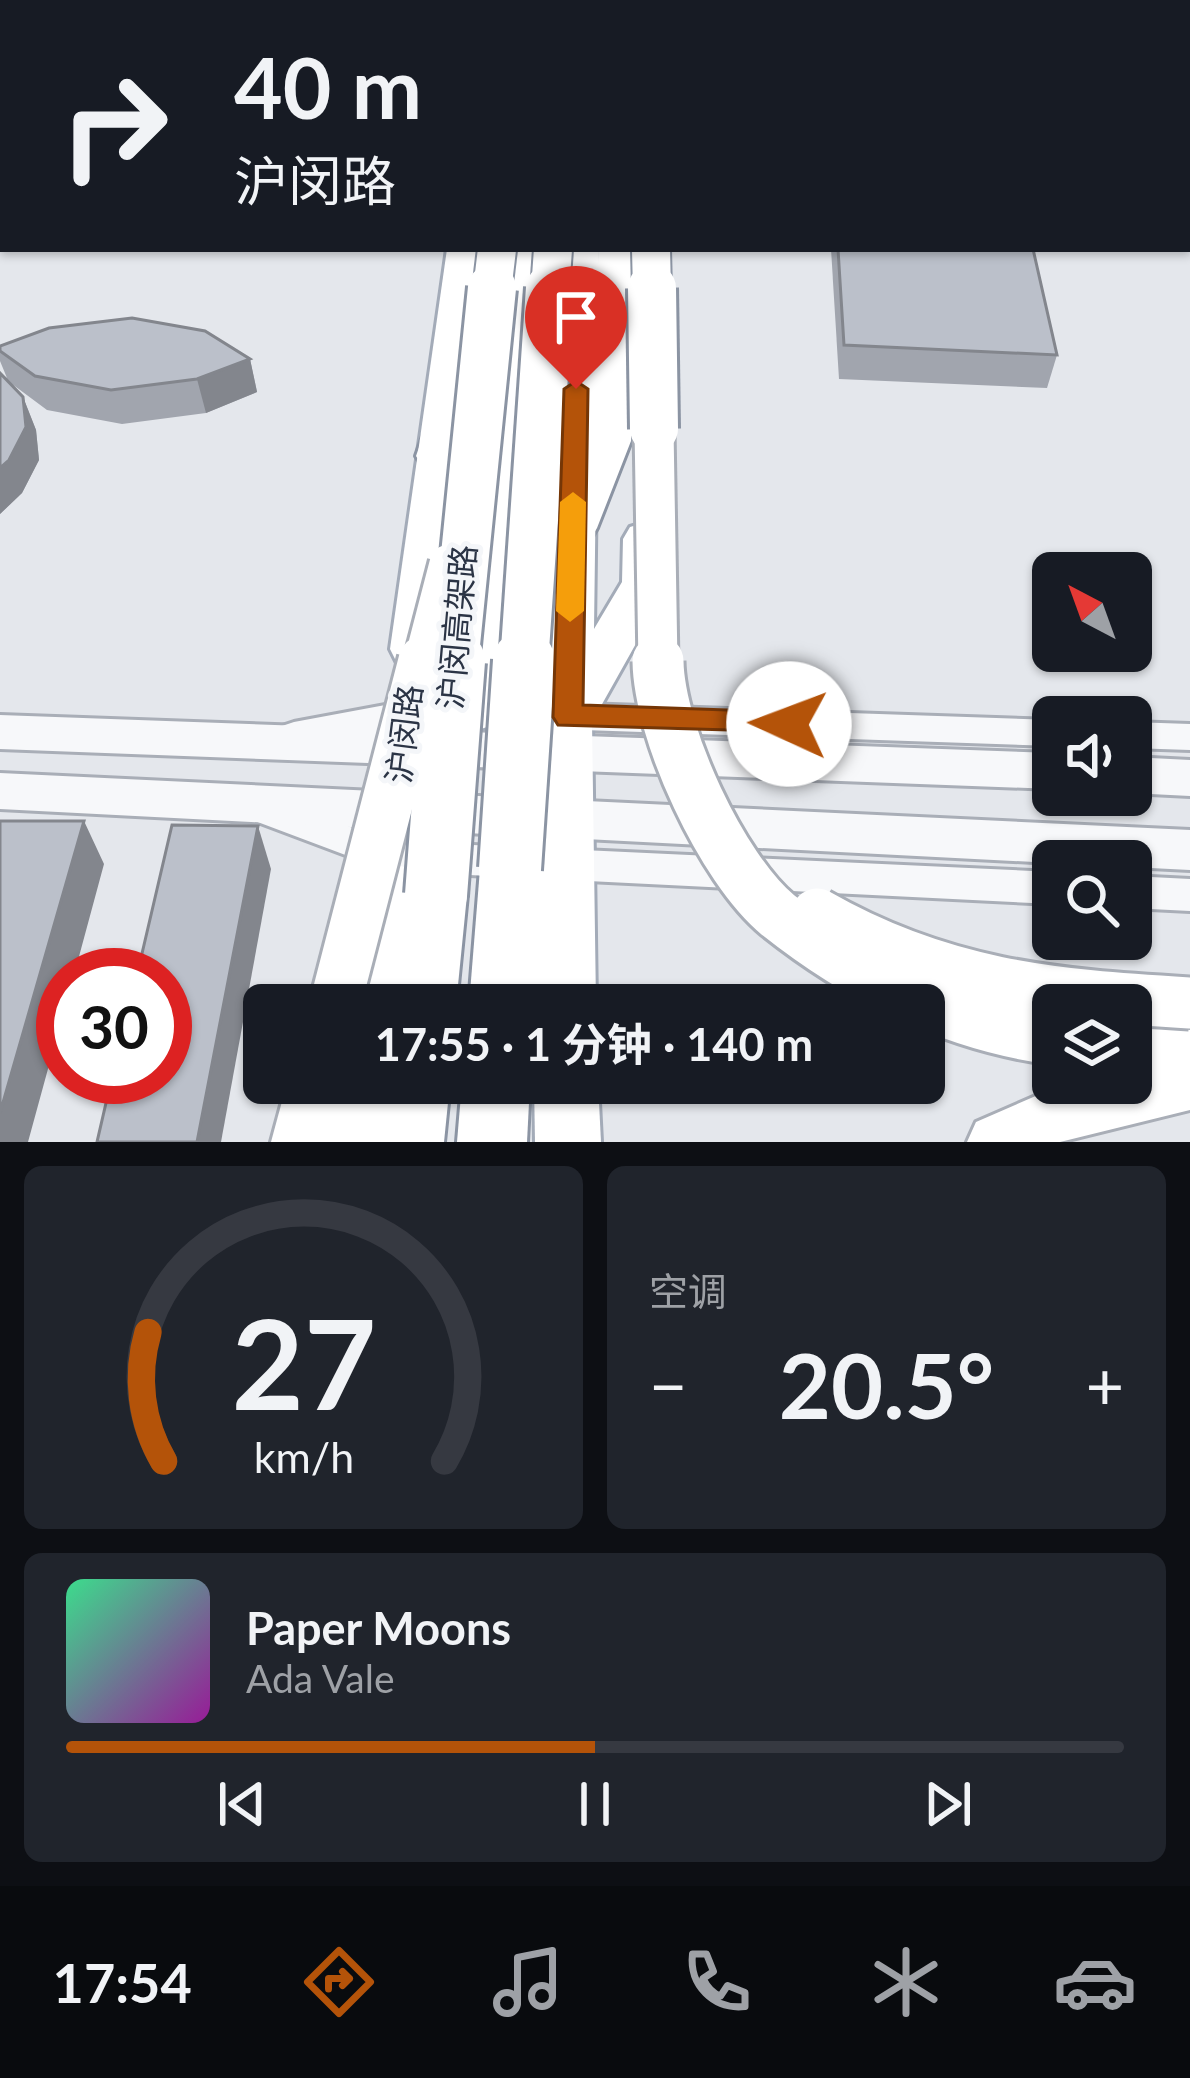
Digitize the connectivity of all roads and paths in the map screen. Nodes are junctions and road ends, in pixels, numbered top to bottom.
1 (489, 252) edge
2 (489, 252) edge
3 (553, 252) edge
4 (580, 252) edge
5 (619, 252) edge
6 (651, 252) edge
7 (651, 252) edge
8 (654, 429) joint
9 (469, 464) junction
10 (572, 528) junction
11 (405, 727) junction
12 (473, 730) junction
13 (0, 732) edge
14 (568, 733) junction
15 (1032, 733) edge
16 (1152, 736) edge
17 (1190, 737) edge
18 (1032, 770) edge
19 (1152, 776) edge
20 (1190, 778) edge
21 (0, 790) edge
22 (391, 834) junction
23 (460, 837) junction
24 (563, 842) junction
25 (1190, 850) edge
26 (734, 858) junction
27 (1032, 886) edge
28 (1152, 893) edge
29 (1190, 895) edge
30 (340, 984) edge
31 (371, 984) edge
32 (426, 984) edge
33 (438, 984) edge
34 (502, 984) edge
35 (565, 984) edge
36 (1190, 1003) edge
37 (1032, 1036) edge
38 (1152, 1051) edge
39 (1190, 1056) edge
40 (1190, 1083) edge
41 (310, 1104) edge
42 (355, 1104) edge
43 (417, 1104) edge
44 (495, 1104) edge
45 (567, 1104) edge
46 (300, 1142) edge
47 (350, 1142) edge
48 (412, 1142) edge
49 (492, 1142) edge
50 (568, 1142) edge
51 (996, 1142) edge

1 - 9 highway
2 - 9 highway, 沪闵高架路, bridge
3 - 34 highway, 沪闵高架路, bridge
4 - 10 main road
5 - 10 highway
6 - 8 highway, bridge
7 - 14 main road
8 - 26 main road, bridge
9 - 11 main road, 沪闵路
9 - 12 main road
9 - 30 main road, bridge
9 - 32 highway, 沪闵高架路, bridge
10 - 14 main road
11 - 12 street
11 - 13 street
11 - 22 main road, 沪闵路
12 - 14 street
12 - 23 main road
14 - 15 street
14 - 18 street
14 - 24 main road
16 - 17 street
19 - 20 street
21 - 22 street
22 - 23 street
22 - 31 main road, 沪闵路
23 - 24 street
23 - 33 main road
24 - 25 street
24 - 27 street
24 - 35 main road
26 - 36 main road, bridge
26 - 37 main road, bridge
28 - 29 street
38 - 39 main road
40 - 51 main road
41 - 46 main road
42 - 47 main road
43 - 48 highway
44 - 49 highway
45 - 50 main road

